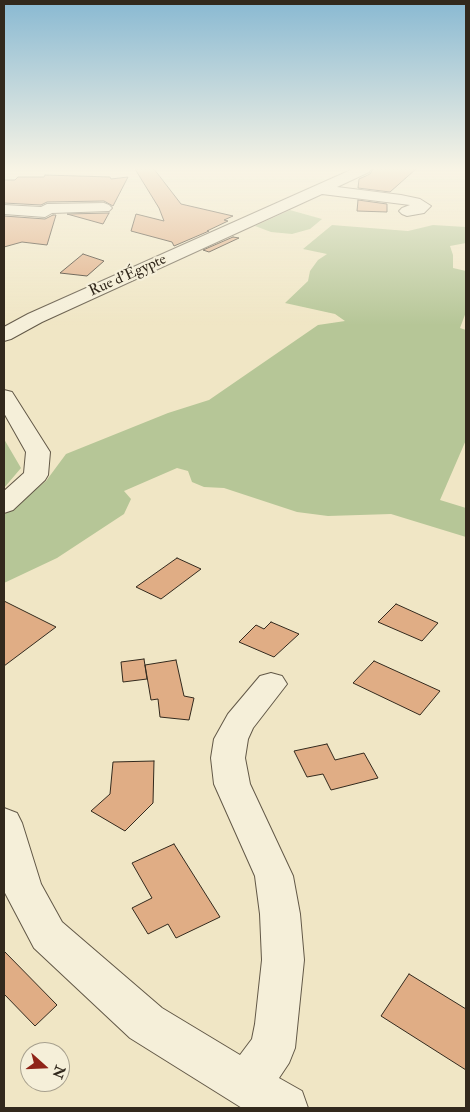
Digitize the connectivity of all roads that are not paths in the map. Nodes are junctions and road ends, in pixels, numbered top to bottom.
1 (250, 221) edge
2 (4, 335) edge
3 (4, 397) edge
4 (4, 505) edge
5 (270, 684) dead end
6 (4, 823) edge
7 (246, 1084) junction
8 (284, 1108) edge

1 - 2 street, Rue d'Égypte
3 - 4 street
5 - 7 street
6 - 7 street
7 - 8 street

